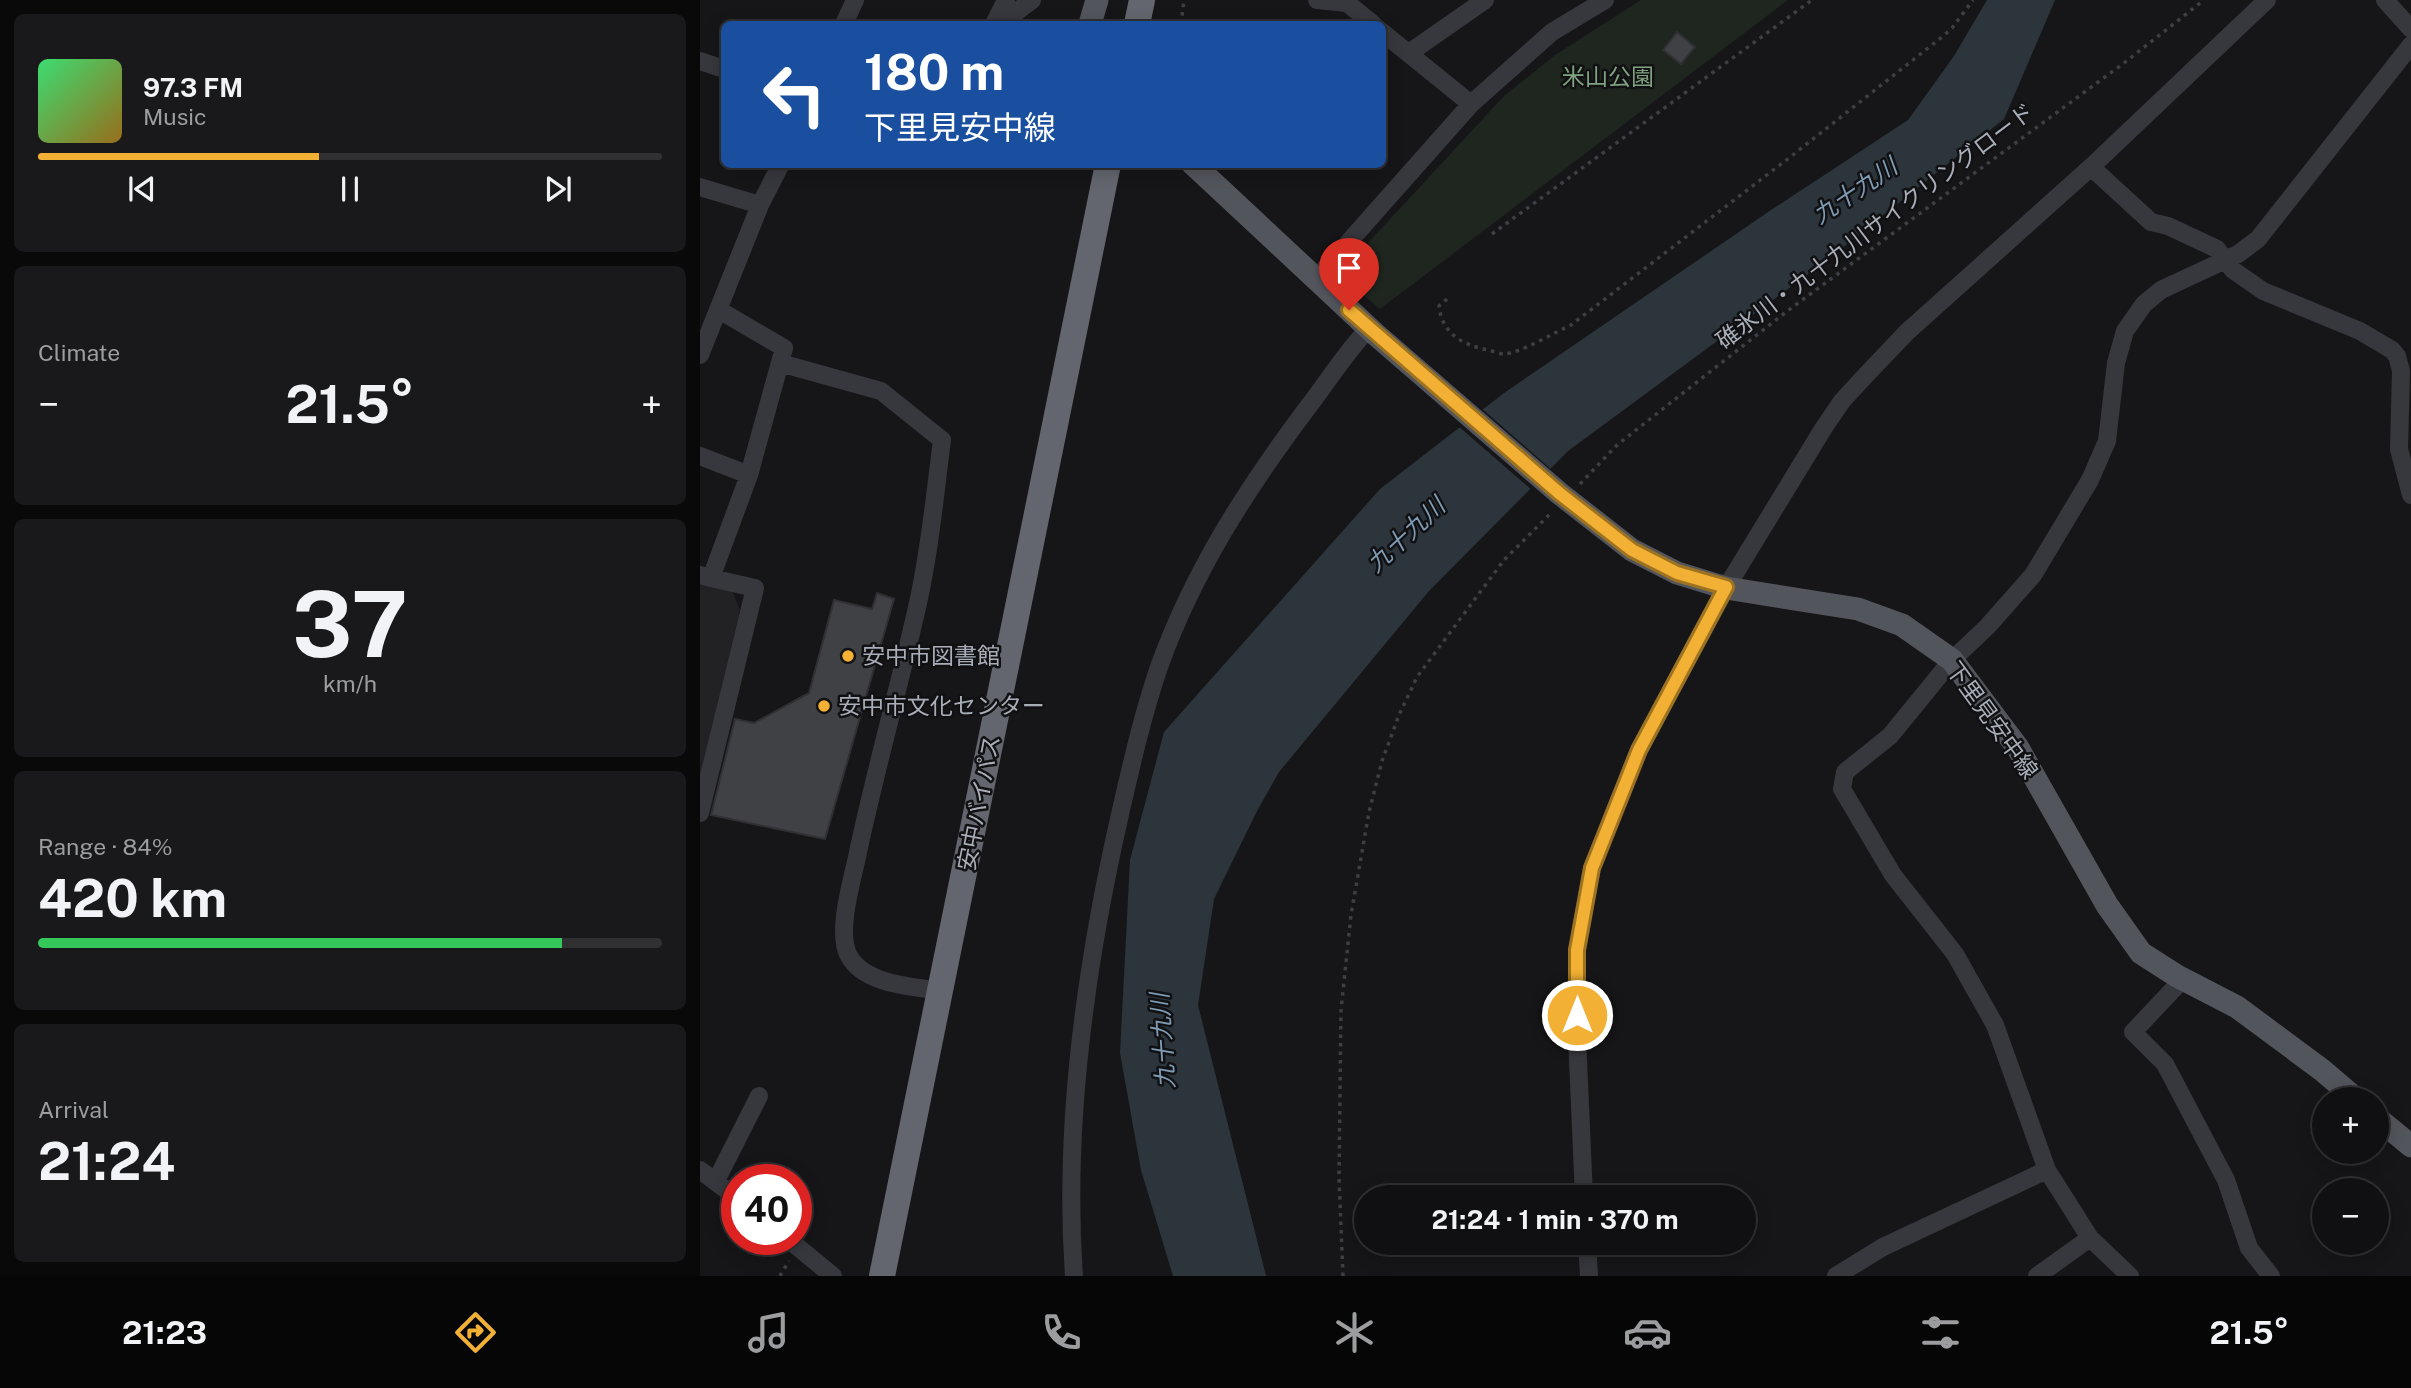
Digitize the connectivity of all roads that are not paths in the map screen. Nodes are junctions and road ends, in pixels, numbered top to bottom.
1 (855, 0) edge
2 (1006, 0) edge
3 (1032, 0) edge
4 (1097, 0) edge
5 (1142, 0) edge
6 (1317, 0) edge
7 (1485, 0) edge
8 (1605, 0) edge
9 (2267, 0) edge
10 (2385, 0) edge
11 (845, 21) edge
12 (995, 21) edge
13 (1008, 21) edge
14 (1091, 21) edge
15 (1138, 21) edge
16 (1369, 21) edge
17 (2411, 29) edge
18 (1386, 35) edge
19 (2411, 45) edge
20 (1409, 53) junction
21 (700, 61) edge
22 (721, 68) edge
23 (1471, 104) junction
24 (2091, 167) junction
25 (779, 168) edge
26 (1107, 168) edge
27 (1197, 168) edge
28 (700, 187) edge
29 (760, 205) junction
30 (2225, 260) junction
31 (1315, 280) junction
32 (711, 317) edge
33 (1372, 331) junction
34 (700, 355) edge
35 (780, 363) junction
36 (700, 457) edge
37 (749, 475) junction
38 (2411, 495) edge
39 (705, 576) edge
40 (1726, 587) junction
41 (1952, 660) junction
42 (700, 813) edge
43 (2183, 979) junction
44 (940, 991) junction
45 (2342, 1087) edge
46 (759, 1096) dead end
47 (2389, 1128) edge
48 (2411, 1146) edge
49 (700, 1170) edge
50 (2047, 1171) junction
51 (716, 1181) junction
52 (721, 1185) edge
53 (1583, 1185) edge
54 (2091, 1238) junction
55 (807, 1255) edge
56 (1588, 1255) edge
57 (833, 1276) edge
58 (882, 1276) edge
59 (1074, 1276) edge
60 (1589, 1276) edge
61 (1836, 1276) edge
62 (2037, 1276) edge
63 (2130, 1276) edge
64 (2271, 1276) edge

1 - 11 street
2 - 12 street
3 - 13 street
4 - 14 main road
5 - 15 highway
6 - 16 street
7 - 20 street
8 - 23 street
9 - 24 street
10 - 17 street
18 - 20 street
19 - 30 street
20 - 23 street
21 - 22 street
23 - 31 street
24 - 30 street
24 - 40 street
25 - 29 street
26 - 44 highway, 安中バイパス
27 - 31 main road, 下里見安中線
28 - 29 street
29 - 32 street
30 - 38 street
30 - 41 street
31 - 33 main road, 下里見安中線
32 - 34 street
32 - 35 street
33 - 40 main road, 下里見安中線
33 - 59 street
35 - 37 street
35 - 44 street
36 - 37 street
37 - 39 street
39 - 42 street
40 - 41 main road, 下里見安中線
40 - 53 street
41 - 43 main road, 下里見安中線
41 - 50 street
43 - 45 main road, 下里見安中線
43 - 64 street
44 - 58 highway, 安中バイパス
46 - 51 street
47 - 48 main road
49 - 51 street
50 - 54 street
50 - 61 street
51 - 52 street
54 - 62 street
54 - 63 street
55 - 57 street
56 - 60 street

